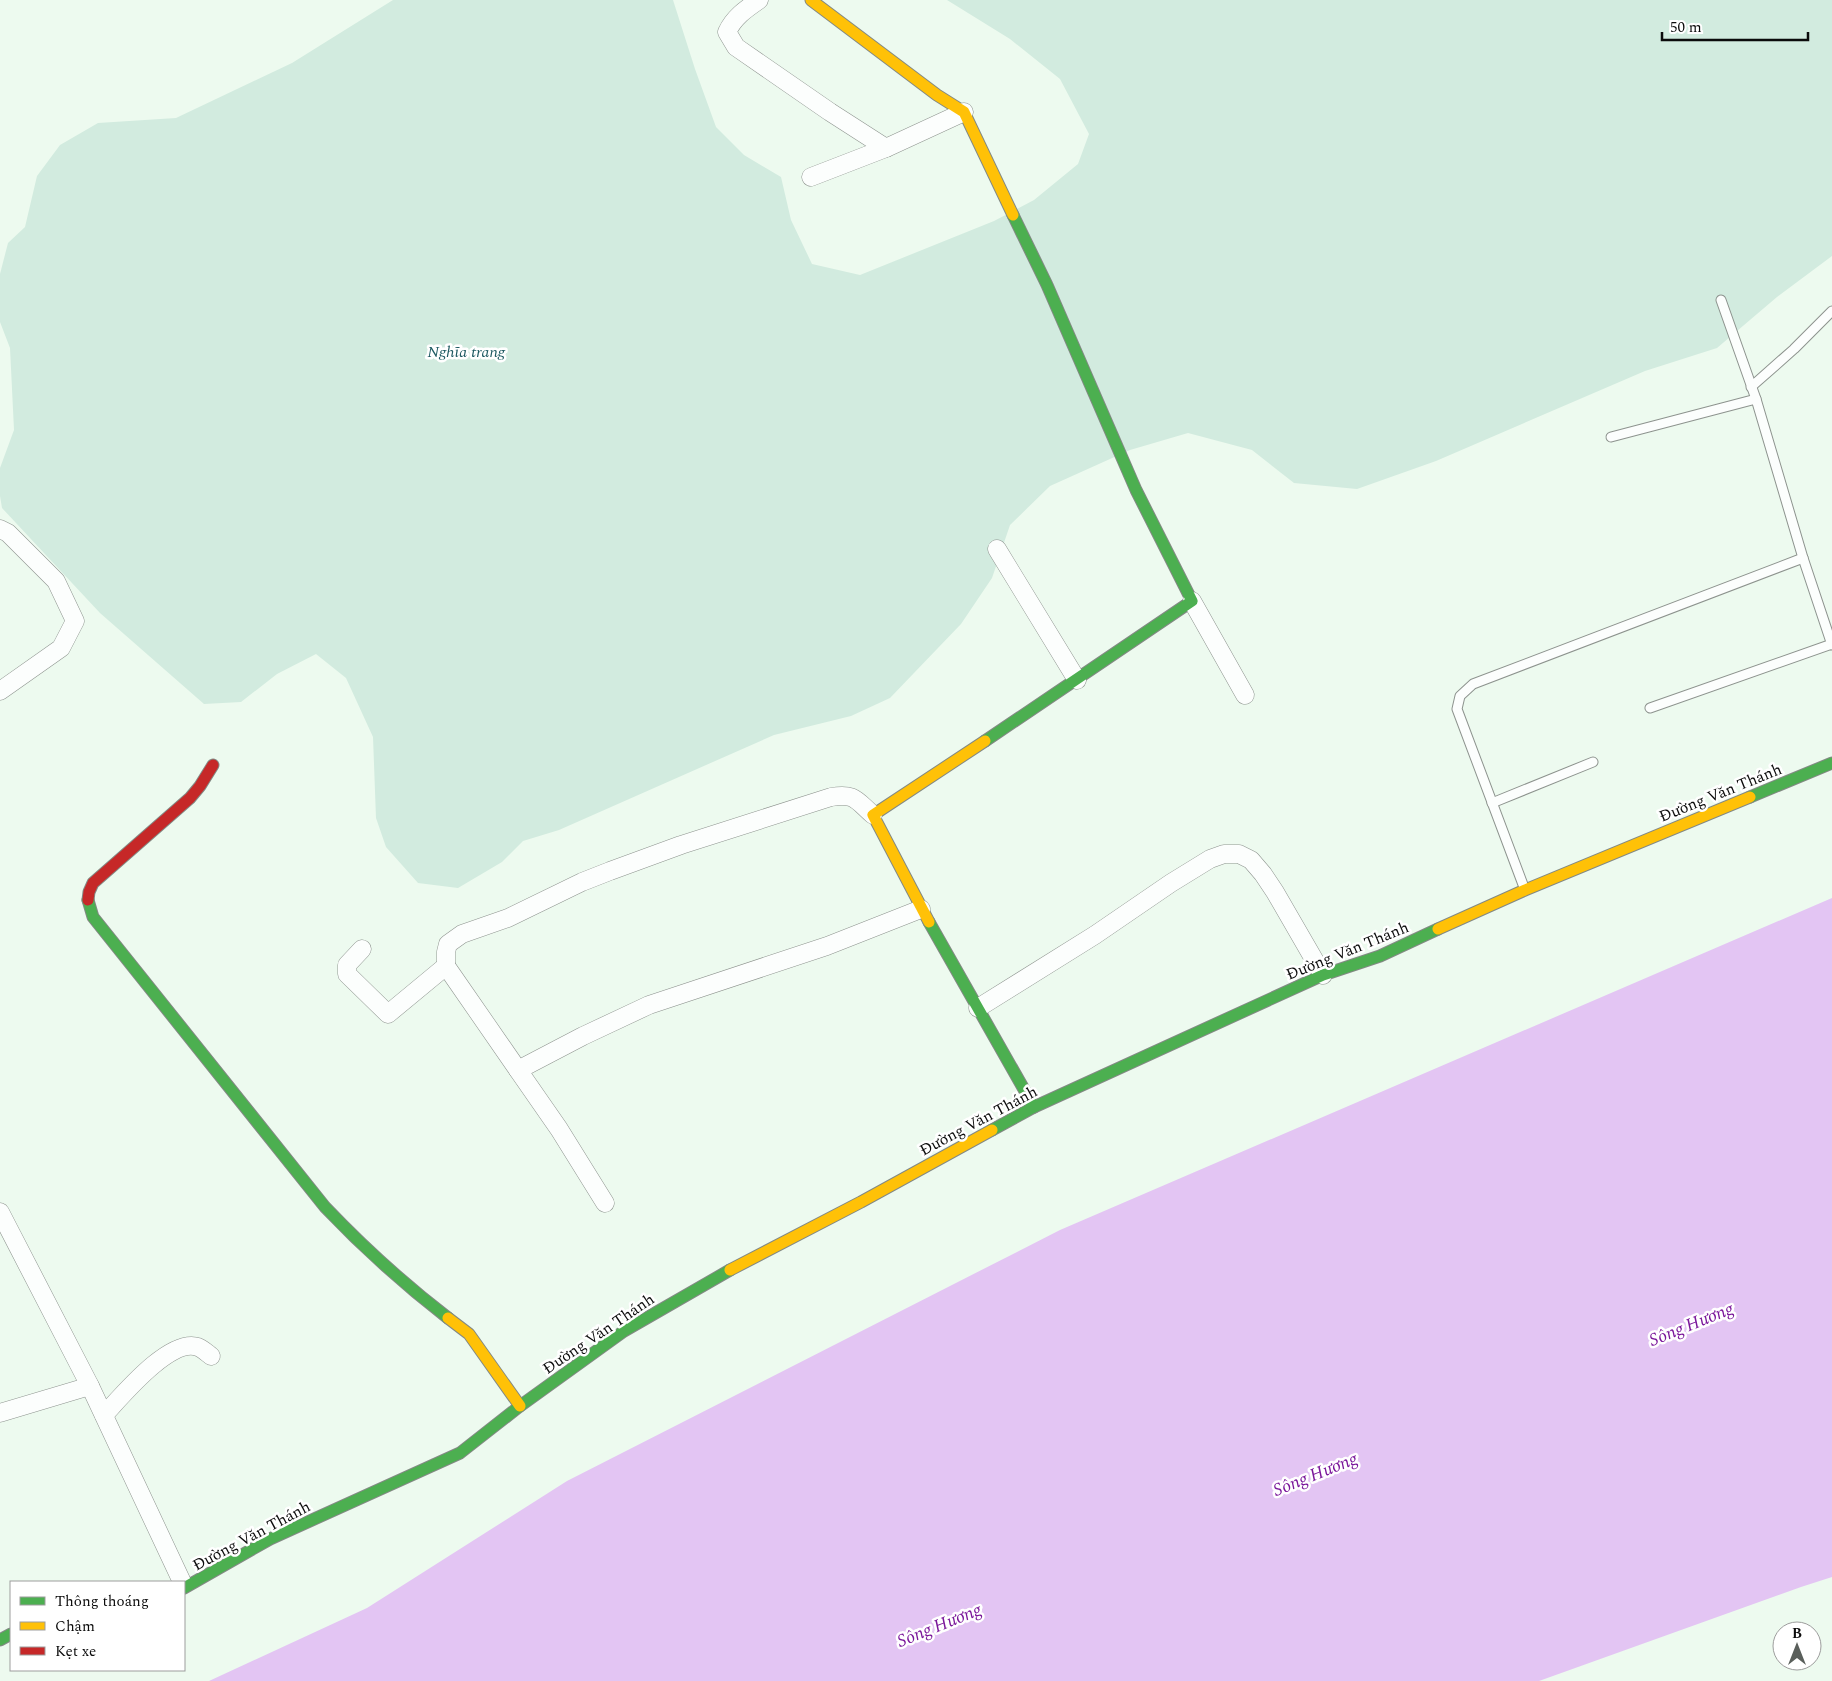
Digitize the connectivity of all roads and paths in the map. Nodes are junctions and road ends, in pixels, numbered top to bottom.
1 (759, 0) edge
2 (811, 0) edge
3 (964, 112) junction
4 (886, 148) junction
5 (811, 177) dead end
6 (1721, 300) dead end
7 (1832, 311) edge
8 (1751, 387) junction
9 (1756, 399) junction
10 (1611, 436) dead end
11 (0, 529) edge
12 (997, 549) dead end
13 (1803, 558) junction
14 (1192, 601) junction
15 (1832, 645) edge
16 (1077, 680) junction
17 (0, 691) edge
18 (1245, 695) dead end
19 (1650, 708) dead end
20 (1593, 762) dead end
21 (1832, 763) edge
22 (213, 765) dead end
23 (1492, 803) junction
24 (873, 815) junction
25 (1525, 890) junction
26 (921, 909) junction
27 (362, 949) dead end
28 (446, 966) junction
29 (1323, 975) junction
30 (978, 1008) junction
31 (518, 1070) junction
32 (1034, 1107) junction
33 (605, 1203) dead end
34 (0, 1212) edge
35 (211, 1356) dead end
36 (90, 1386) junction
37 (520, 1406) junction
38 (0, 1413) edge
39 (104, 1415) junction
40 (182, 1581) edge
41 (185, 1585) edge

1 - 4 street
2 - 3 street
3 - 4 street
3 - 14 street
4 - 5 street
6 - 8 lane
7 - 8 lane
8 - 9 lane
9 - 10 lane
9 - 13 lane
11 - 17 street
12 - 16 street
13 - 15 lane
13 - 23 lane
14 - 16 street
14 - 18 street
15 - 19 lane
16 - 24 street
20 - 23 lane
21 - 25 street, Đường Văn Thánh
22 - 37 street
23 - 25 lane
24 - 26 street
24 - 28 street
25 - 29 street, Đường Văn Thánh
26 - 30 street
26 - 31 street
27 - 28 street
28 - 31 street
29 - 30 street
29 - 32 street, Đường Văn Thánh
30 - 32 street
31 - 33 street
32 - 37 street, Đường Văn Thánh
34 - 36 street
35 - 39 street
36 - 38 street
36 - 39 street
37 - 41 street, Đường Văn Thánh
39 - 40 street

